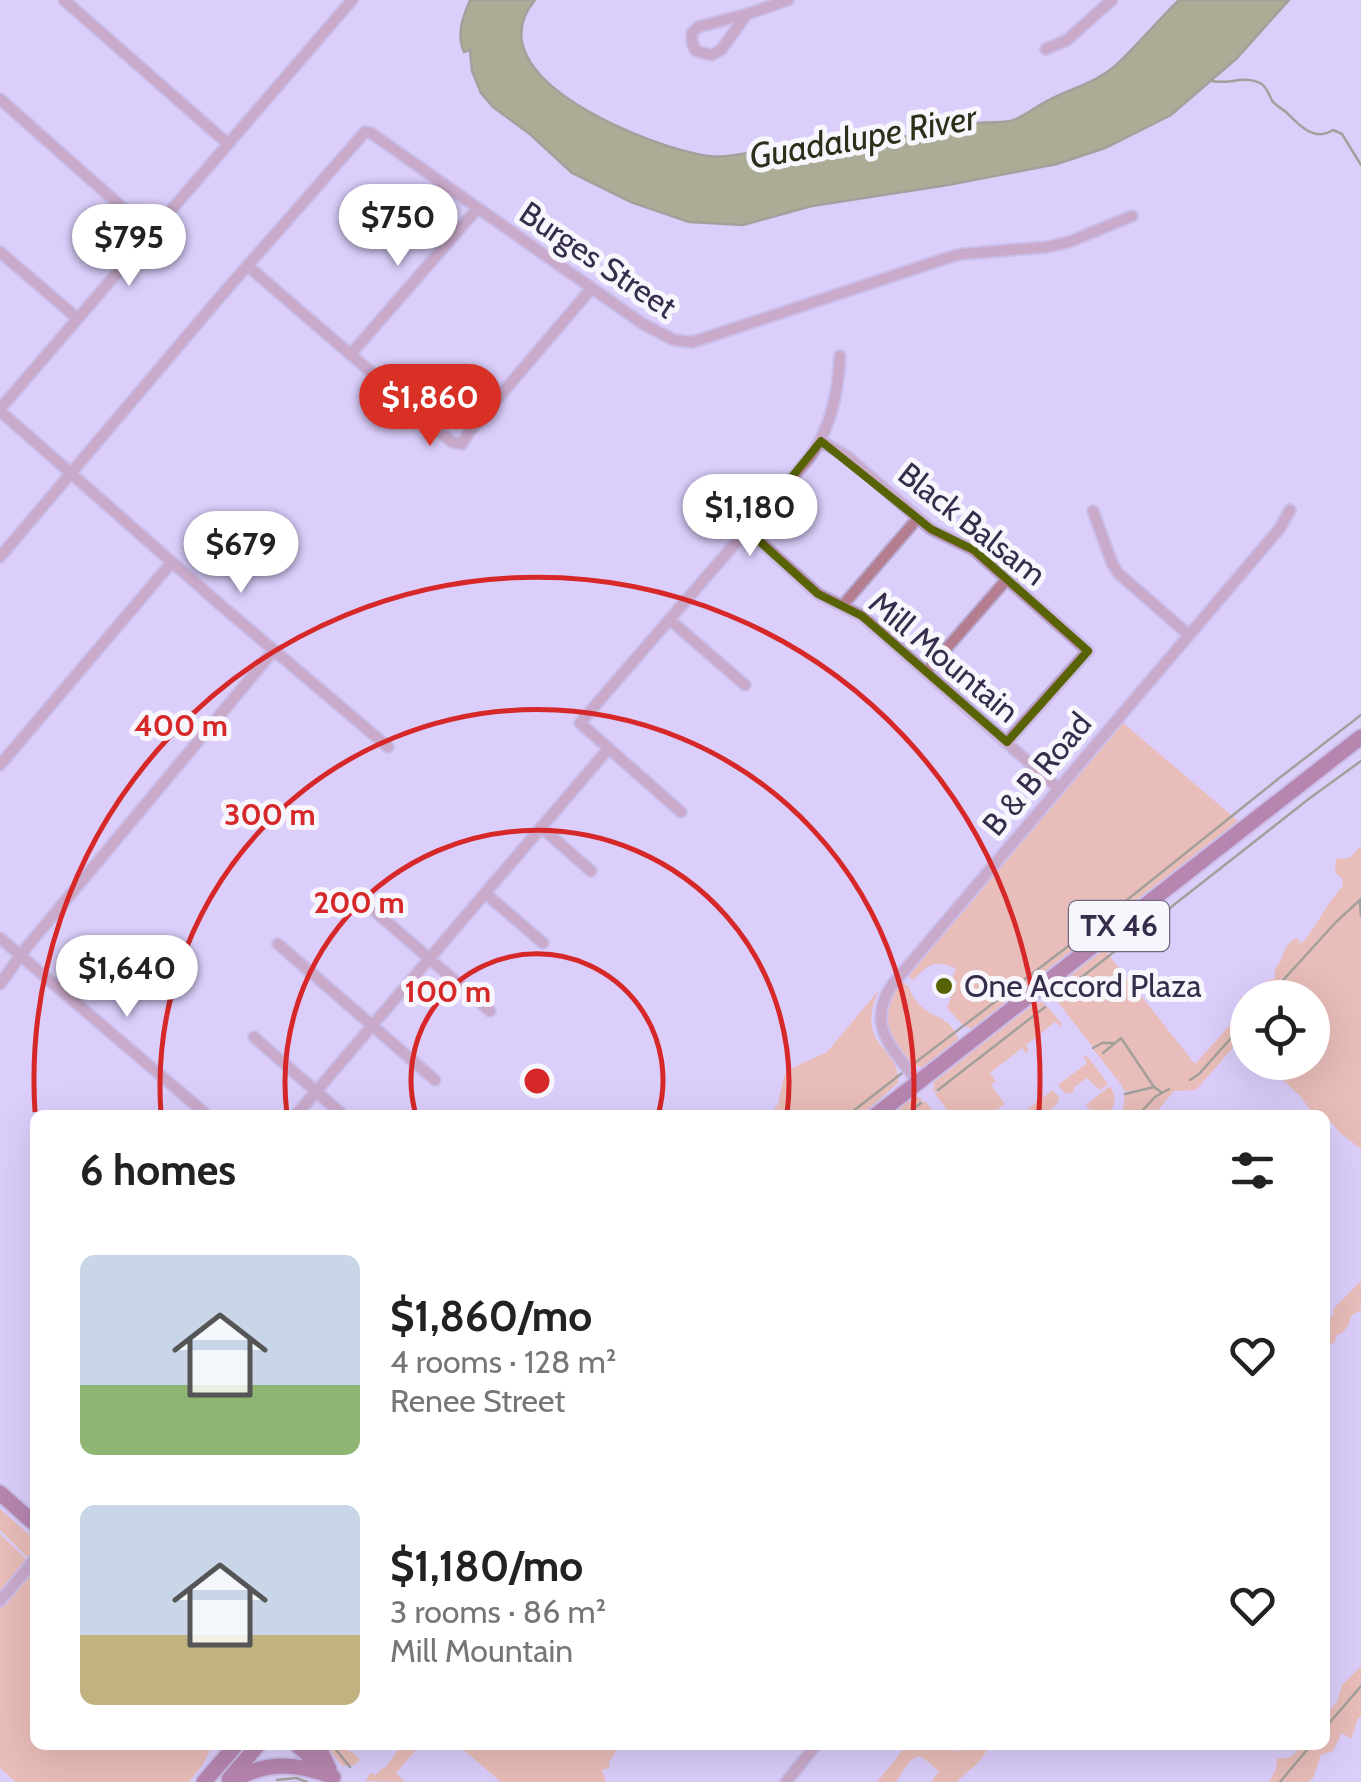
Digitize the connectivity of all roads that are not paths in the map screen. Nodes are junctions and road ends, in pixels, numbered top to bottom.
1 (64, 0) edge
2 (352, 0) edge
3 (788, 0) edge
4 (1112, 0) edge
5 (747, 14) junction
6 (1046, 49) dead end
7 (0, 99) edge
8 (228, 144) junction
9 (477, 208) junction
10 (1132, 216) dead end
11 (151, 233) junction
12 (0, 252) edge
13 (249, 266) junction
14 (591, 289) junction
15 (77, 318) junction
16 (350, 355) junction
17 (840, 356) dead end
18 (0, 410) edge
19 (821, 442) junction
20 (70, 473) junction
21 (1290, 510) dead end
22 (1093, 511) dead end
23 (918, 518) junction
24 (748, 531) junction
25 (0, 556) edge
26 (172, 562) junction
27 (1007, 580) junction
28 (843, 604) junction
29 (670, 620) junction
30 (1189, 635) junction
31 (274, 650) junction
32 (926, 672) junction
33 (745, 684) dead end
34 (1361, 737) edge
35 (1007, 742) junction
36 (388, 747) dead end
37 (608, 748) junction
38 (0, 765) edge
39 (1058, 788) junction
40 (681, 812) dead end
41 (541, 827) junction
42 (591, 871) dead end
43 (485, 893) junction
44 (372, 909) dead end
45 (0, 938) edge
46 (543, 943) dead end
47 (278, 944) dead end
48 (21, 956) junction
49 (430, 958) junction
50 (0, 984) edge
51 (490, 1010) dead end
52 (373, 1025) junction
53 (254, 1037) dead end
54 (436, 1080) dead end
55 (918, 1082) junction
56 (316, 1090) junction
57 (201, 1110) edge
58 (300, 1110) edge
59 (338, 1110) edge
60 (882, 1110) edge
61 (0, 1493) edge
62 (30, 1520) edge
63 (30, 1565) edge
64 (0, 1601) edge
65 (216, 1750) edge
66 (231, 1750) edge
67 (254, 1750) edge
68 (303, 1750) edge
69 (321, 1750) edge
70 (812, 1750) edge
71 (336, 1780) edge
72 (202, 1782) edge
73 (230, 1782) edge
74 (786, 1782) edge

1 - 8 street
2 - 8 street
3 - 5 street
4 - 6 street
5 - 5 street
7 - 11 street
8 - 11 street
9 - 13 street, Burges Street
9 - 14 street, Burges Street
9 - 16 street
10 - 14 street, Burges Street
11 - 15 street
12 - 15 street
13 - 16 street
13 - 20 street, Burges Street
14 - 16 street
15 - 18 street
17 - 19 street
18 - 20 street
19 - 23 street, Black Balsam
19 - 24 street
20 - 25 street, Burges Street
20 - 26 street
21 - 30 street, B & B Road
22 - 30 street
23 - 27 street, Black Balsam
23 - 28 street
24 - 28 street, Mill Mountain
24 - 29 street
26 - 31 street
26 - 38 street
27 - 32 street
27 - 35 street, Black Balsam
28 - 32 street, Mill Mountain
29 - 33 street
29 - 37 street
30 - 39 street, B & B Road
31 - 36 street
31 - 48 street
32 - 35 street, Mill Mountain
34 - 55 main road, TX 46
35 - 39 street, Mill Mountain
37 - 40 street
37 - 41 street
39 - 55 street, B & B Road
41 - 42 street
41 - 43 street
43 - 46 street
43 - 49 street
44 - 49 street
45 - 48 street
47 - 52 street
48 - 50 street
48 - 57 street
49 - 51 street
49 - 52 street
52 - 54 street
52 - 56 street
53 - 56 street
55 - 60 main road, TX 46
56 - 58 street
56 - 59 street
61 - 62 main road
63 - 64 street
65 - 72 main road
66 - 72 main road
67 - 73 main road
68 - 71 main road
69 - 71 main road
70 - 74 street
71 - 73 main road

